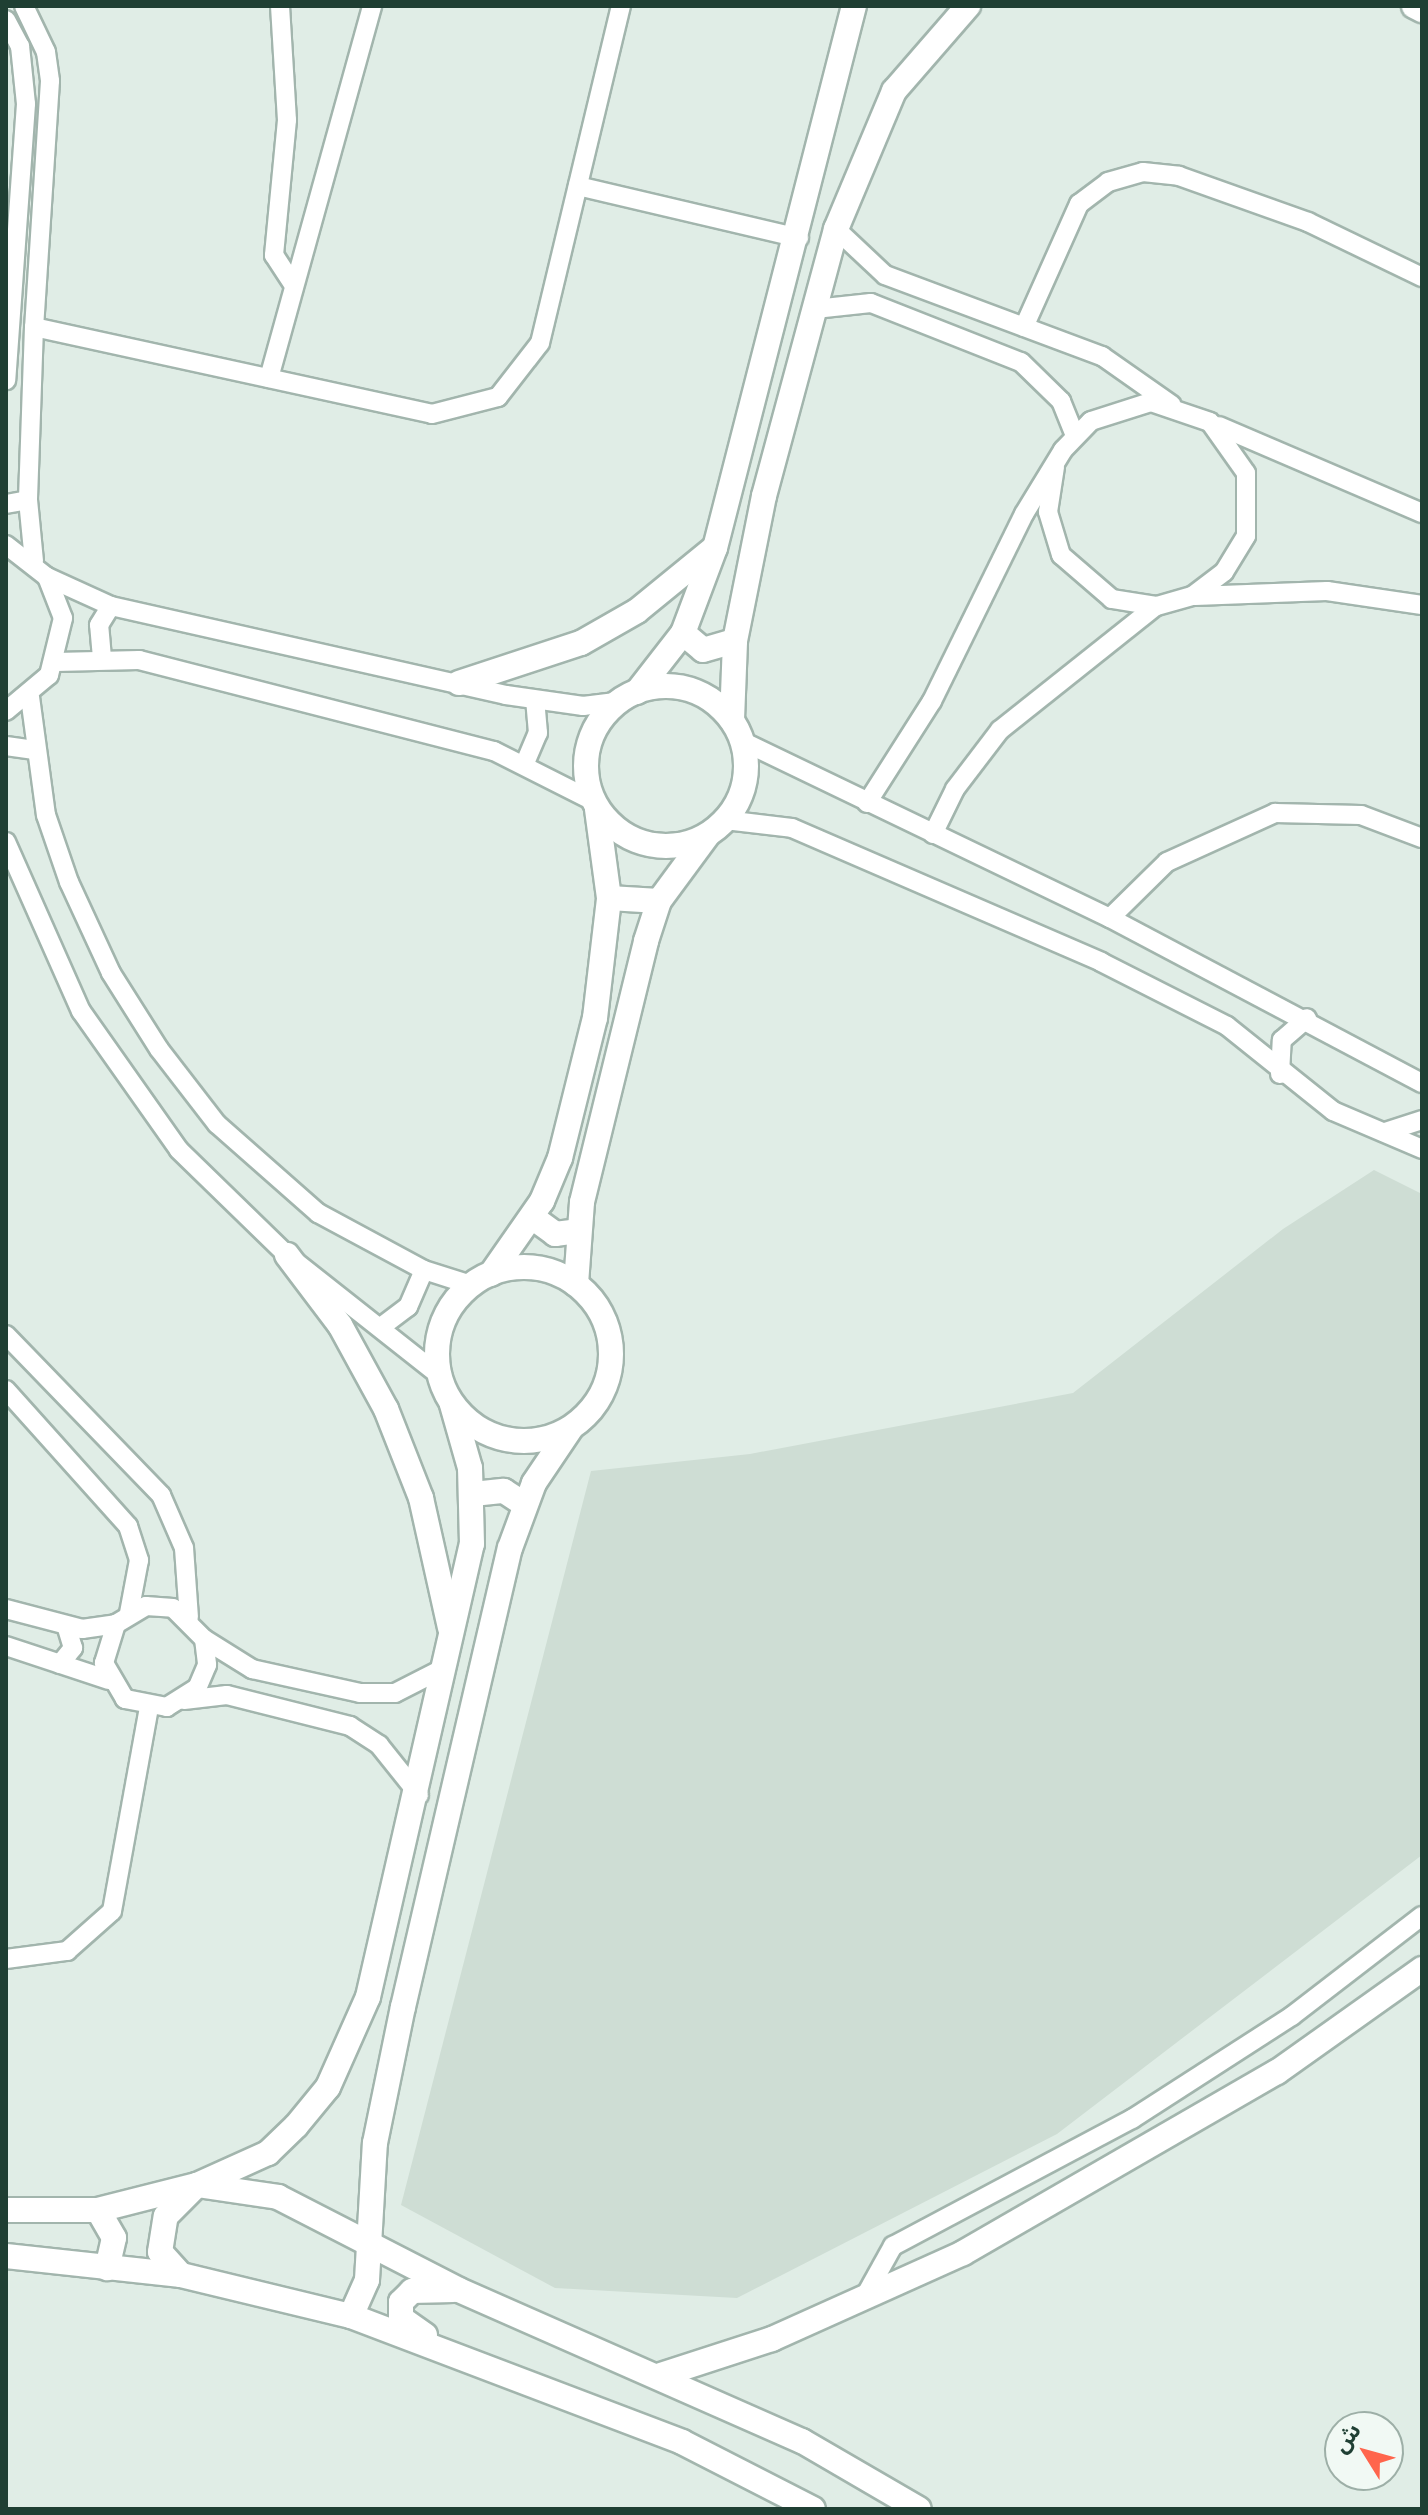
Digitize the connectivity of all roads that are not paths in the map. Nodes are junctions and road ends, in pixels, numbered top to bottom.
1 (24, 6) edge
2 (280, 6) edge
3 (372, 6) edge
4 (621, 6) edge
5 (854, 6) edge
6 (968, 6) edge
7 (1414, 6) edge
8 (1422, 10) edge
9 (6, 20) edge
10 (578, 186) junction
11 (836, 229) junction
12 (799, 238) junction
13 (15, 242) junction
14 (6, 260) edge
15 (1422, 277) edge
16 (292, 283) junction
17 (815, 309) junction
18 (34, 327) junction
19 (1024, 327) junction
20 (269, 378) junction
21 (6, 380) edge
22 (1172, 405) junction
23 (1210, 422) junction
24 (1075, 435) junction
25 (1055, 467) junction
26 (28, 500) junction
27 (6, 504) edge
28 (1422, 513) edge
29 (6, 545) edge
30 (715, 548) junction
31 (34, 561) junction
32 (47, 577) junction
33 (1192, 596) junction
34 (1422, 605) edge
35 (111, 606) junction
36 (1156, 606) junction
37 (683, 633) junction
38 (735, 641) junction
39 (102, 658) junction
40 (56, 662) junction
41 (459, 683) junction
42 (30, 697) junction
43 (628, 697) junction
44 (535, 701) junction
45 (6, 711) edge
46 (737, 731) junction
47 (6, 746) edge
48 (33, 750) junction
49 (525, 763) junction
50 (867, 803) junction
51 (595, 804) junction
52 (717, 827) junction
53 (933, 834) junction
54 (1422, 838) edge
55 (6, 842) edge
56 (609, 898) junction
57 (659, 901) junction
58 (1110, 918) junction
59 (1307, 1018) junction
60 (1280, 1074) junction
61 (1422, 1083) edge
62 (1422, 1120) edge
63 (1382, 1132) junction
64 (1422, 1149) edge
65 (532, 1217) junction
66 (578, 1231) junction
67 (287, 1255) junction
68 (424, 1270) junction
69 (481, 1279) junction
70 (576, 1284) junction
71 (381, 1327) junction
72 (6, 1335) edge
73 (439, 1375) junction
74 (6, 1390) edge
75 (452, 1405) junction
76 (571, 1428) junction
77 (473, 1494) junction
78 (524, 1504) junction
79 (6, 1609) edge
80 (189, 1617) junction
81 (122, 1618) junction
82 (67, 1628) junction
83 (204, 1639) junction
84 (452, 1639) junction
85 (6, 1646) edge
86 (60, 1664) junction
87 (444, 1668) junction
88 (109, 1680) junction
89 (184, 1700) junction
90 (149, 1708) junction
91 (419, 1795) junction
92 (1422, 1916) edge
93 (6, 1959) edge
94 (1422, 1969) edge
95 (368, 1997) junction
96 (403, 2007) junction
97 (197, 2185) junction
98 (6, 2210) edge
99 (98, 2210) junction
100 (371, 2242) junction
101 (6, 2256) edge
102 (107, 2268) junction
103 (181, 2275) junction
104 (459, 2290) junction
105 (864, 2298) junction
106 (351, 2316) junction
107 (450, 2354) junction
108 (661, 2375) junction
109 (813, 2509) edge
110 (919, 2509) edge

1 - 18 street
2 - 16 street
3 - 16 street
4 - 10 street
5 - 12 street
6 - 11 street
7 - 8 street
9 - 13 street
10 - 12 street
10 - 20 street
11 - 17 street
11 - 19 street
12 - 30 street
13 - 14 street
13 - 21 street
15 - 19 street
16 - 20 street
17 - 24 street
17 - 38 street
18 - 20 street
18 - 26 street
19 - 22 street
22 - 23 street
22 - 24 street
23 - 28 street
23 - 33 street
24 - 25 street
25 - 36 street
25 - 50 street
26 - 27 street
26 - 31 street
29 - 31 street
30 - 37 street
30 - 41 street
31 - 32 street
32 - 35 street
32 - 40 street
33 - 34 street
33 - 36 street
35 - 39 street
35 - 41 street
36 - 53 street
37 - 38 street
37 - 43 street
38 - 46 street
39 - 40 street
39 - 49 street
40 - 42 street
41 - 44 street
42 - 45 street
42 - 48 street
43 - 44 street
43 - 46 street
43 - 51 street
44 - 49 street
46 - 50 street
46 - 52 street
47 - 48 street
48 - 68 street
49 - 51 street
50 - 53 street
51 - 52 street
51 - 56 street
52 - 57 street
52 - 60 street
53 - 58 street
54 - 58 street
55 - 67 street
56 - 57 street
56 - 65 street
57 - 66 street
58 - 59 street
59 - 60 street
59 - 61 street
60 - 63 street
62 - 63 street
63 - 64 street
65 - 66 street
65 - 69 street
66 - 70 street
67 - 71 street
67 - 84 street
68 - 69 street
68 - 71 street
69 - 70 street
69 - 73 street
70 - 76 street
71 - 73 street
72 - 80 street
73 - 75 street
74 - 81 street
75 - 76 street
75 - 77 street
76 - 78 street
77 - 78 street
77 - 84 street
78 - 96 street
79 - 82 street
80 - 81 street
80 - 83 street
81 - 82 street
81 - 88 street
82 - 86 street
83 - 87 street
83 - 89 street
84 - 87 street
85 - 86 street
86 - 88 street
87 - 91 street
88 - 90 street
89 - 90 street
89 - 91 street
90 - 93 street
91 - 95 street
92 - 105 street
94 - 105 street
95 - 96 street
95 - 97 street
96 - 100 street
97 - 99 street
97 - 100 street
97 - 103 street
98 - 99 street
99 - 102 street
100 - 104 street
100 - 106 street
101 - 102 street
102 - 103 street
103 - 106 street
104 - 107 street
104 - 108 street
105 - 108 street
106 - 107 street
107 - 109 street
108 - 110 street

